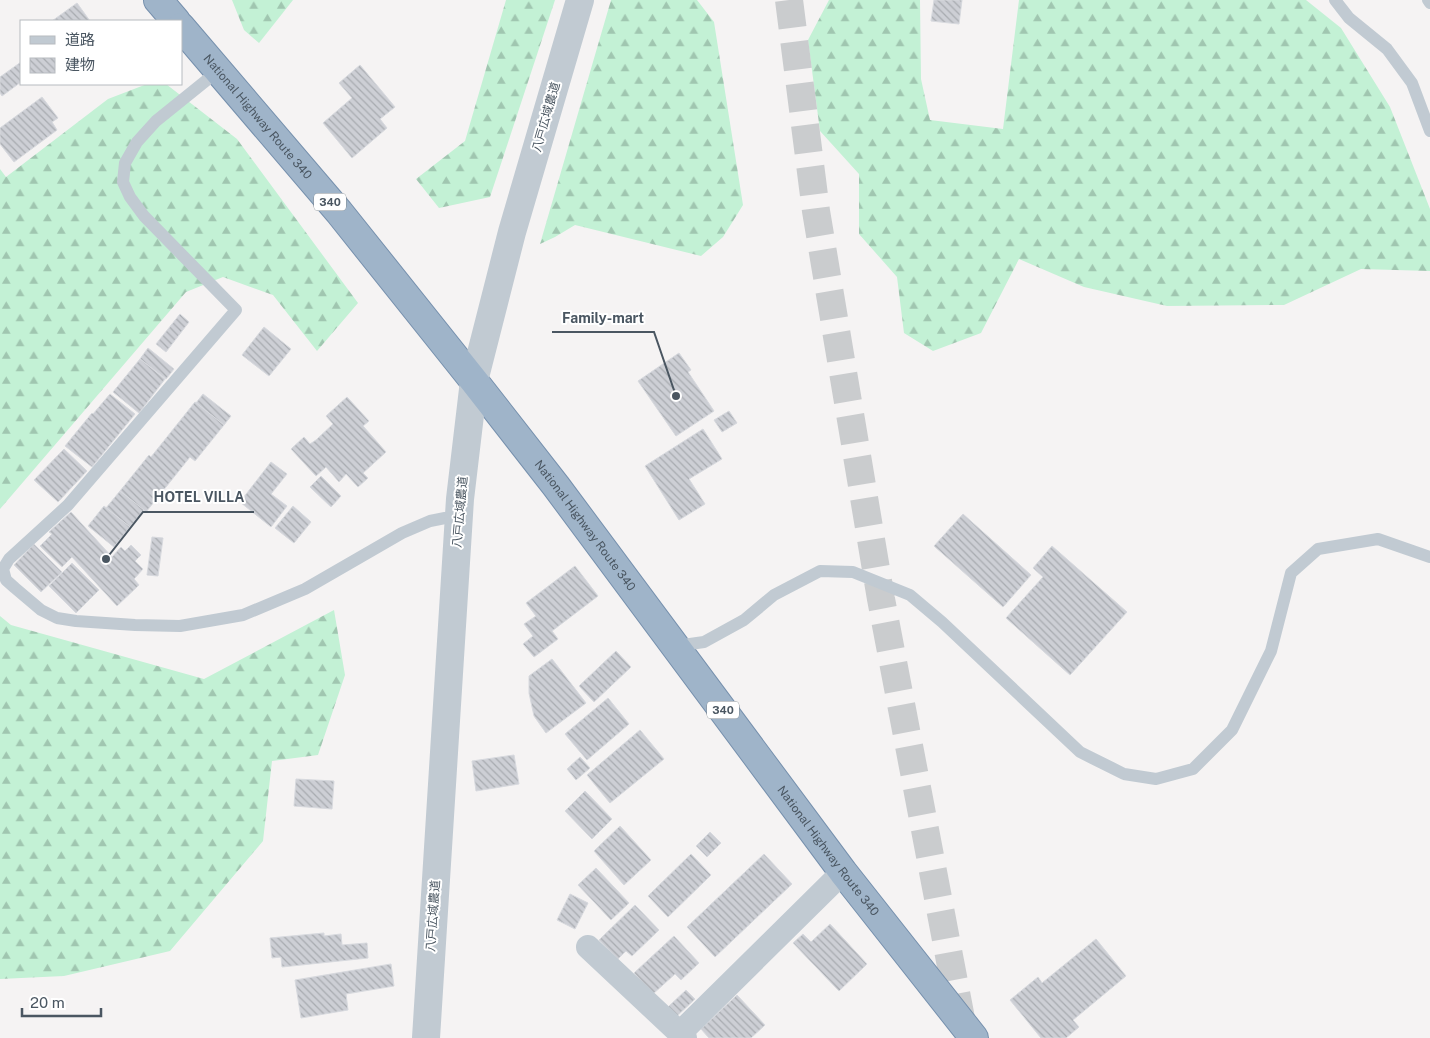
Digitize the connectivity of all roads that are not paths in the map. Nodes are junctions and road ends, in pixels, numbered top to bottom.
1 (158, 0) edge
2 (580, 0) edge
3 (1335, 0) edge
4 (175, 20) edge
5 (182, 28) edge
6 (218, 71) junction
7 (1430, 131) edge
8 (474, 381) junction
9 (459, 518) junction
10 (1430, 557) edge
11 (676, 646) junction
12 (843, 872) junction
13 (588, 947) dead end
14 (683, 1036) edge
15 (426, 1038) edge
16 (974, 1038) edge

1 - 4 highway
2 - 8 street, 八戸広域農道
3 - 7 lane
5 - 6 highway, National Highway Route 340 / 340
6 - 8 highway, National Highway Route 340 / 340
6 - 9 lane
8 - 9 street, 八戸広域農道
8 - 11 highway, National Highway Route 340 / 340
9 - 15 street, 八戸広域農道
10 - 11 lane
11 - 12 highway, National Highway Route 340 / 340
12 - 14 street
12 - 16 highway, National Highway Route 340 / 340
13 - 14 street

